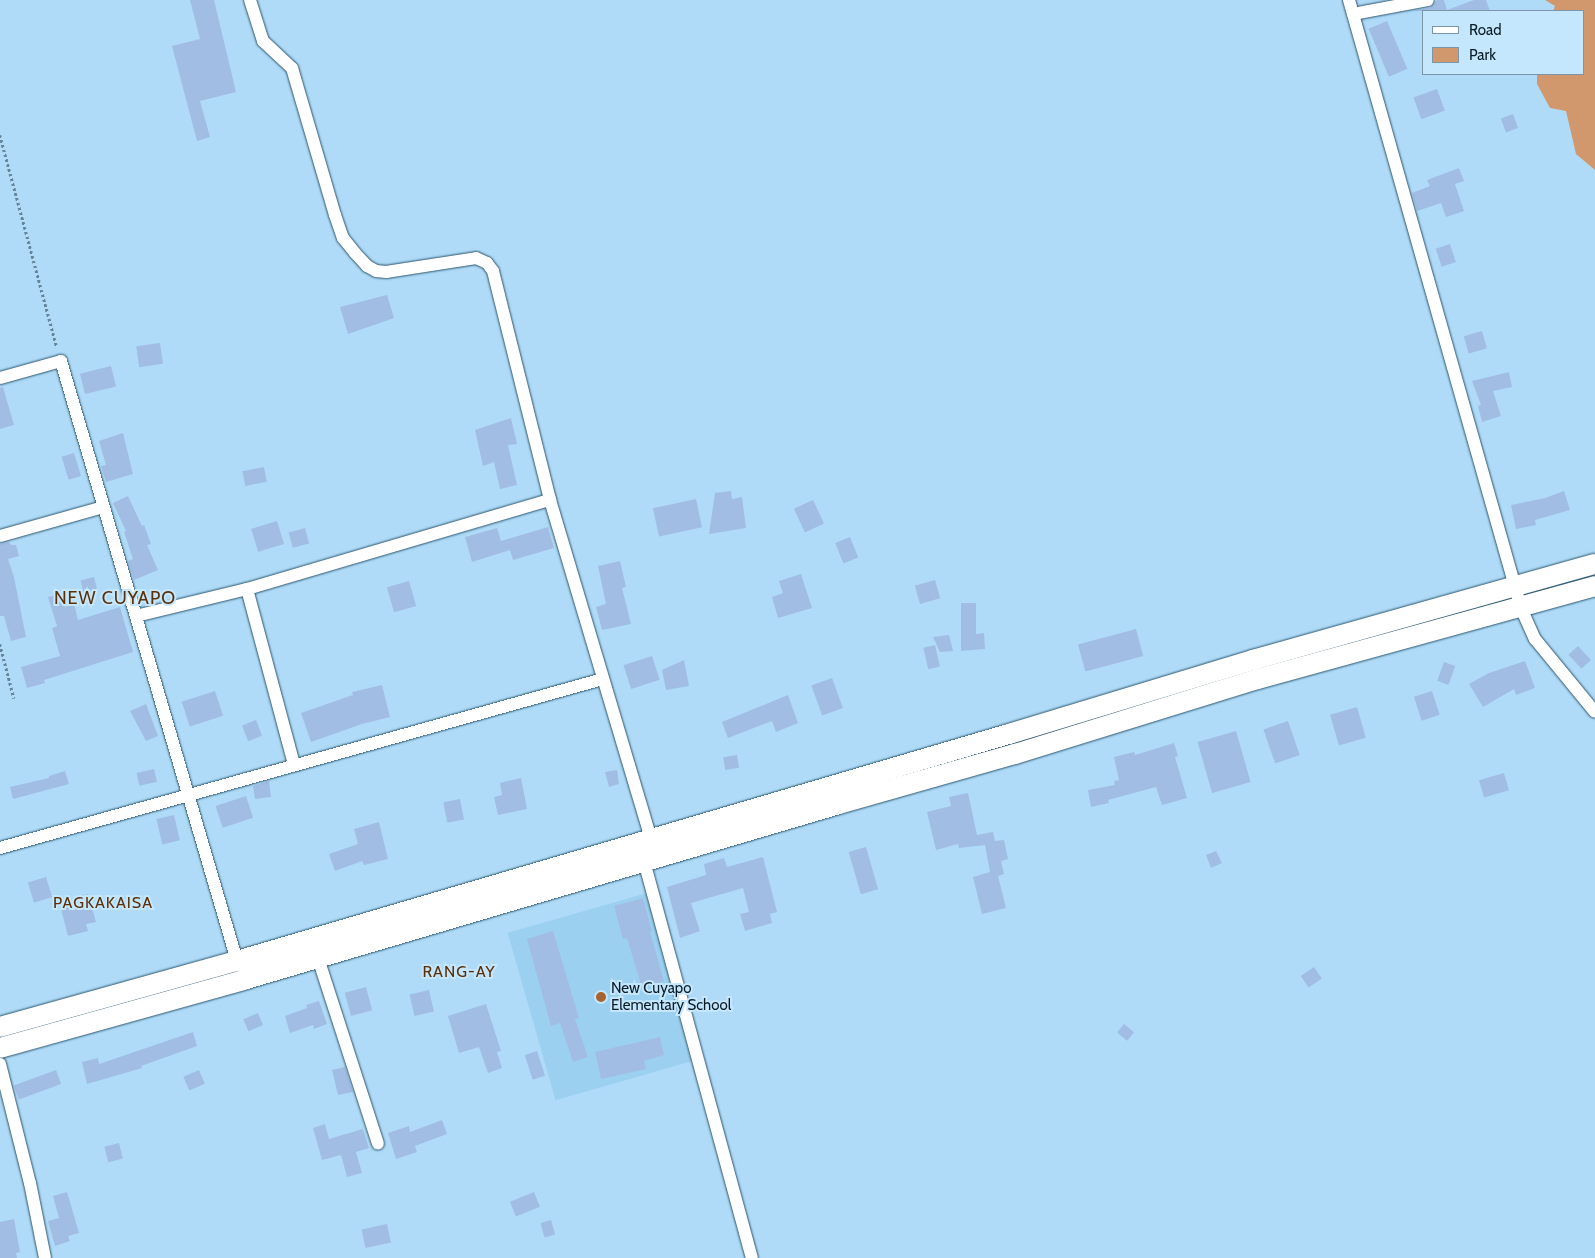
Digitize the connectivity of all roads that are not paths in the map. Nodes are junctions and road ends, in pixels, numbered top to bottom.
1 (250, 0) edge
2 (1349, 0) edge
3 (1428, 0) edge
4 (1354, 14) junction
5 (0, 378) edge
6 (550, 500) junction
7 (103, 507) junction
8 (0, 536) edge
9 (1595, 564) edge
10 (1595, 586) edge
11 (1516, 588) junction
12 (247, 589) junction
13 (1521, 608) junction
14 (136, 616) junction
15 (603, 680) junction
16 (1595, 712) edge
17 (294, 765) junction
18 (188, 795) junction
19 (652, 838) junction
20 (0, 848) edge
21 (644, 861) junction
22 (318, 958) junction
23 (237, 961) junction
24 (0, 1027) edge
25 (0, 1048) edge
26 (0, 1064) edge
27 (378, 1144) dead end
28 (45, 1258) edge
29 (752, 1258) edge

1 - 6 street
2 - 4 street
3 - 4 street
4 - 11 street
5 - 7 street
6 - 12 street
6 - 15 street
7 - 8 street
7 - 14 street
9 - 11 highway
10 - 13 highway
11 - 13 street
11 - 19 highway
12 - 14 street
12 - 17 street
13 - 16 street
13 - 21 highway
14 - 18 street
15 - 17 street
15 - 19 street
17 - 18 street
18 - 20 street
18 - 23 street
19 - 23 highway
21 - 22 highway
21 - 29 street
22 - 25 highway
22 - 27 street
23 - 24 highway
26 - 28 street

